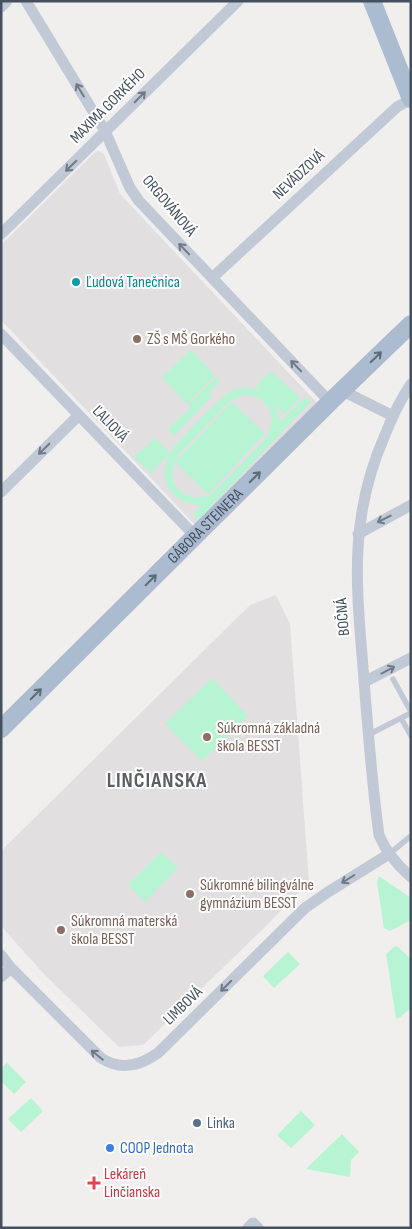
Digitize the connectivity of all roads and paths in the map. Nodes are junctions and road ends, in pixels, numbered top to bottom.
1 (7, 1) edge
2 (26, 1) edge
3 (238, 1) edge
4 (372, 1) edge
5 (1, 7) edge
6 (411, 99) edge
7 (105, 132) junction
8 (1, 234) edge
9 (212, 278) junction
10 (411, 324) edge
11 (1, 334) edge
12 (411, 384) edge
13 (336, 396) junction
14 (79, 415) junction
15 (393, 416) junction
16 (1, 492) edge
17 (411, 506) edge
18 (358, 534) junction
19 (195, 536) junction
20 (411, 658) edge
21 (393, 679) dead end
22 (364, 682) junction
23 (411, 713) edge
24 (401, 718) junction
25 (1, 729) edge
26 (368, 735) junction
27 (411, 736) edge
28 (411, 836) edge
29 (389, 854) junction
30 (406, 867) edge
31 (411, 877) edge
32 (1, 955) edge
33 (11, 968) junction
34 (1, 977) edge
35 (248, 1228) edge
36 (258, 1228) edge

1 - 5 street
7 -> 2 street, ORGOVÁNOVÁ
7 -> 3 street, MAXIMA GORKÉHO
4 - 6 main road
6 - 9 street, NEVÄDZOVÁ
7 -> 8 street, MAXIMA GORKÉHO
9 -> 7 street, ORGOVÁNOVÁ
13 -> 9 street, ORGOVÁNOVÁ
13 -> 10 main road, GÁBORA STEINERA
11 - 14 street, ĽALIOVÁ
12 - 15 street, BOČNÁ
13 - 15 street, ORGOVÁNOVÁ
19 -> 13 main road, GÁBORA STEINERA
14 -> 16 street
14 - 19 street, ĽALIOVÁ
15 - 18 street, BOČNÁ
17 -> 18 street
18 - 22 street, BOČNÁ
25 -> 19 main road, GÁBORA STEINERA
22 -> 20 street
21 - 23 lane
22 - 26 street, BOČNÁ
23 - 24 lane
24 - 26 lane
24 - 27 lane
26 - 29 street, BOČNÁ
28 - 29 lane
29 - 30 street, BOČNÁ
29 -> 33 street, LIMBOVÁ
30 - 31 street, BOČNÁ
32 - 33 street, LIMBOVÁ
33 - 34 street
35 - 36 street

